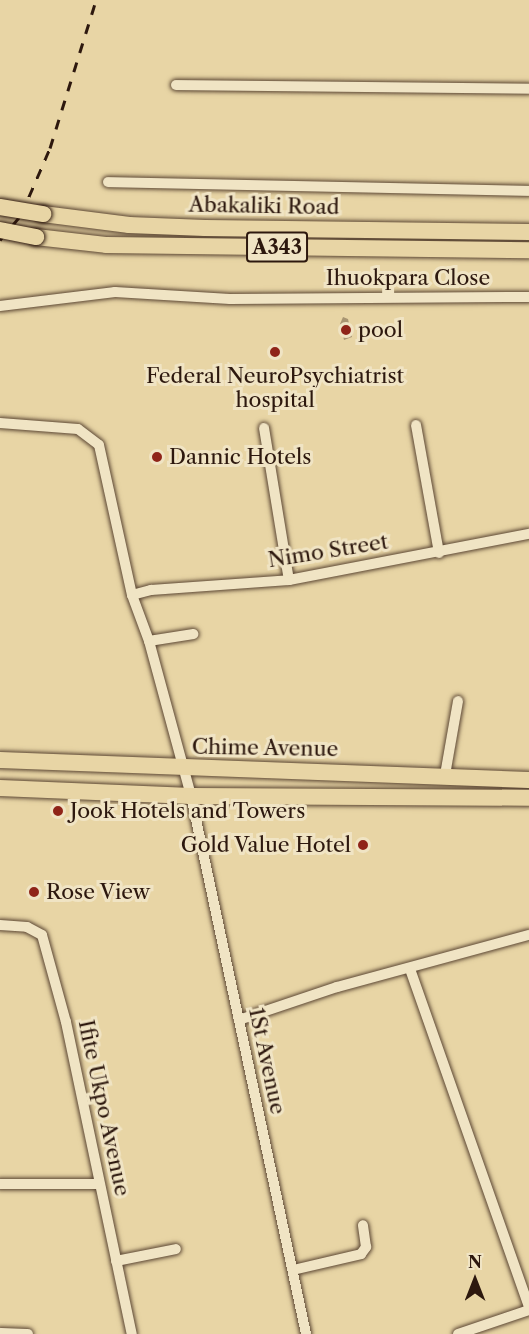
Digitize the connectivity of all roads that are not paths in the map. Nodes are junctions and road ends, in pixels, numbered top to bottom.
1 (176, 85) dead end
2 (529, 89) edge
3 (108, 182) dead end
4 (529, 191) edge
5 (0, 207) edge
6 (0, 230) edge
7 (523, 231) edge
8 (524, 250) edge
9 (529, 297) edge
10 (0, 306) edge
11 (0, 423) edge
12 (416, 425) dead end
13 (264, 428) dead end
14 (529, 534) edge
15 (439, 553) junction
16 (289, 580) junction
17 (132, 596) junction
18 (193, 634) dead end
19 (149, 641) junction
20 (458, 701) dead end
21 (0, 760) edge
22 (184, 770) junction
23 (445, 776) junction
24 (529, 780) edge
25 (0, 788) edge
26 (191, 796) junction
27 (529, 798) edge
28 (0, 925) edge
29 (529, 935) edge
30 (410, 969) junction
31 (238, 1020) junction
32 (0, 1184) edge
33 (99, 1184) junction
34 (363, 1225) dead end
35 (176, 1249) dead end
36 (116, 1261) junction
37 (293, 1270) junction
38 (529, 1308) edge
39 (0, 1333) edge
40 (28, 1334) edge
41 (132, 1334) edge
42 (306, 1334) edge
43 (458, 1334) edge

1 - 2 street
3 - 4 street
5 - 7 main road, Abakaliki Road / A343, bridge
6 - 8 main road, Abakaliki Road / A343, bridge
9 - 10 street, Ihuokpara Close
11 - 17 street, 1St Avenue
12 - 15 street
13 - 16 street
14 - 15 street, Nimo Street
15 - 16 street, Nimo Street
16 - 17 street, Nimo Street
17 - 19 street, 1St Avenue
18 - 19 street
19 - 22 street, 1St Avenue
20 - 23 street
21 - 22 main road, Chime Avenue
22 - 23 main road, Chime Avenue
22 - 26 street, 1St Avenue
23 - 24 main road, Chime Avenue
25 - 26 main road
26 - 27 main road
26 - 31 street, 1St Avenue
28 - 33 street, Ifite Ukpo Avenue
29 - 30 street
30 - 31 street
30 - 38 street
31 - 37 street, 1St Avenue
32 - 33 street
33 - 36 street, Ifite Ukpo Avenue
34 - 37 street
35 - 36 street
36 - 41 street, Ifite Ukpo Avenue
37 - 42 street, 1St Avenue
38 - 43 street
39 - 40 street

